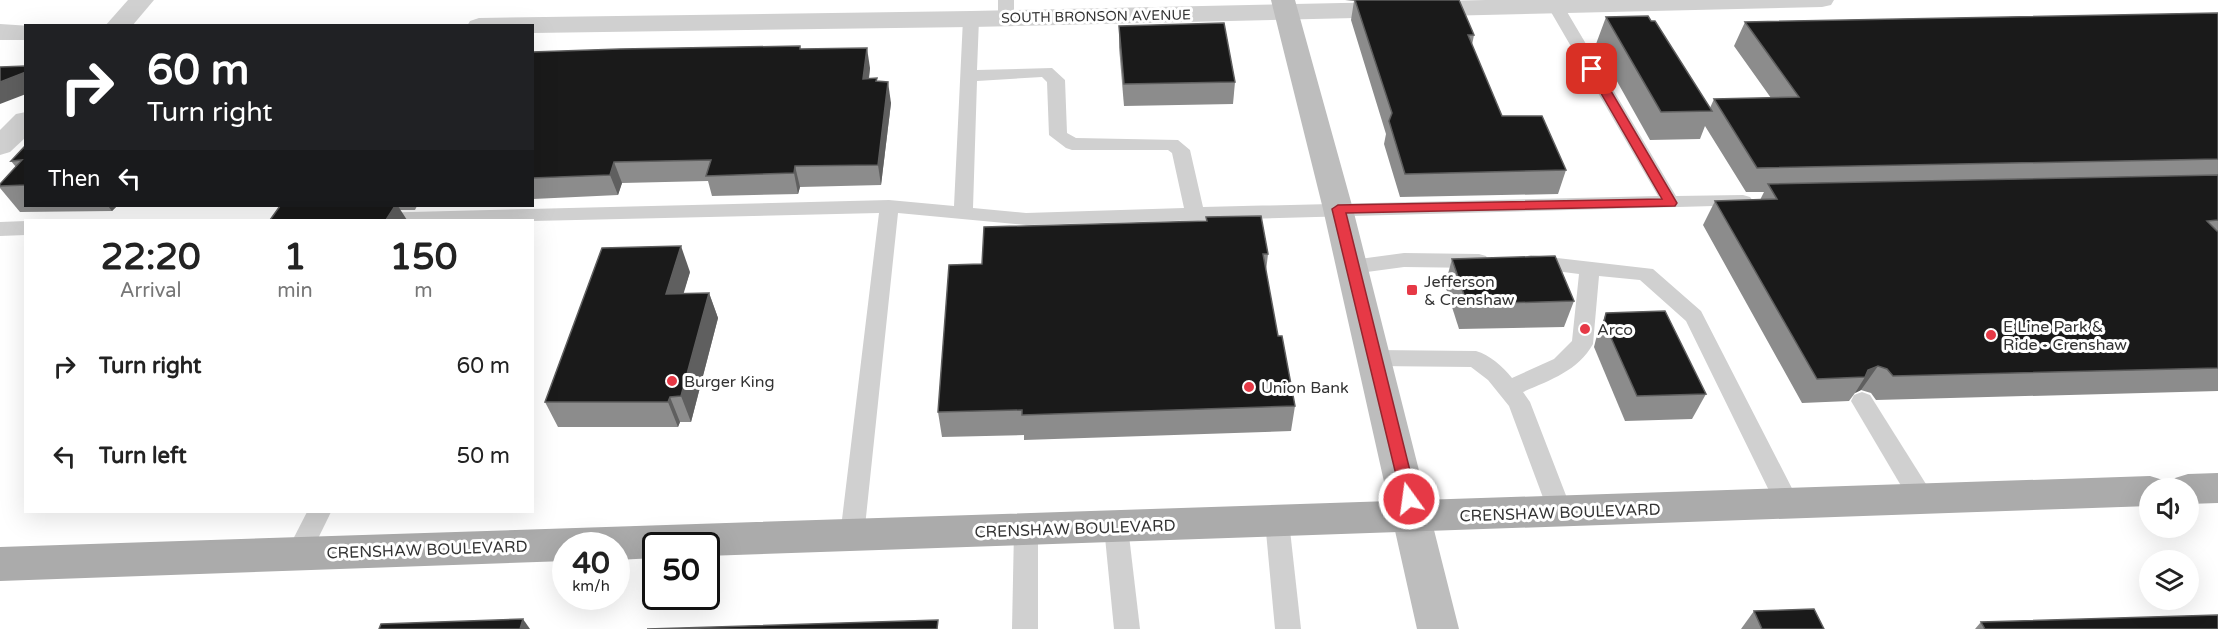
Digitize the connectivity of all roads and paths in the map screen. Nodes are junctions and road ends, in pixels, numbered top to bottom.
1 (142, 0) edge
2 (1822, 0) edge
3 (1554, 4) edge
4 (1284, 6) edge
5 (1006, 9) edge
6 (971, 19) junction
7 (119, 24) edge
8 (534, 25) edge
9 (0, 32) edge
10 (24, 32) edge
11 (967, 76) junction
12 (24, 122) edge
13 (0, 146) edge
14 (1766, 201) edge
15 (1671, 203) junction
16 (889, 206) junction
17 (1338, 209) junction
18 (1195, 213) junction
19 (963, 214) junction
20 (465, 219) edge
21 (24, 228) edge
22 (0, 229) edge
23 (1352, 267) junction
24 (1590, 267) junction
25 (1375, 358) junction
26 (1508, 389) junction
27 (1862, 401) edge
28 (2218, 488) edge
29 (2199, 489) edge
30 (2139, 490) edge
31 (1922, 499) junction
32 (1788, 504) junction
33 (1560, 511) junction
34 (318, 513) edge
35 (1413, 517) junction
36 (1277, 521) junction
37 (1116, 527) junction
38 (1026, 530) junction
39 (852, 536) junction
40 (298, 553) junction
41 (0, 564) edge
42 (1025, 629) edge
43 (1127, 629) edge
44 (1288, 629) edge
45 (1438, 629) edge

1 - 7 street
2 - 3 street, SOUTH BRONSON AVENUE
3 - 4 street, SOUTH BRONSON AVENUE
3 - 15 lane
4 - 5 street, SOUTH BRONSON AVENUE
4 - 17 main road
5 - 6 street, SOUTH BRONSON AVENUE
6 - 8 street, SOUTH BRONSON AVENUE
6 - 11 lane
9 - 10 street
11 - 18 lane
11 - 19 lane
12 - 13 street
14 - 15 lane
15 - 17 lane
16 - 19 lane
16 - 20 lane
16 - 39 lane
17 - 18 lane
17 - 23 main road
18 - 19 lane
21 - 22 lane
23 - 24 lane
23 - 25 main road
24 - 26 lane
24 - 32 lane
25 - 26 lane
25 - 35 main road
26 - 33 lane
27 - 31 lane
28 - 29 main road
30 - 31 main road, CRENSHAW BOULEVARD
31 - 32 main road, CRENSHAW BOULEVARD
32 - 33 main road, CRENSHAW BOULEVARD
33 - 35 main road, CRENSHAW BOULEVARD
34 - 40 lane
35 - 36 main road, CRENSHAW BOULEVARD
35 - 45 main road
36 - 37 main road, CRENSHAW BOULEVARD
36 - 44 lane
37 - 38 main road, CRENSHAW BOULEVARD
37 - 43 lane
38 - 39 main road, CRENSHAW BOULEVARD
38 - 42 lane
39 - 40 main road, CRENSHAW BOULEVARD
40 - 41 main road, CRENSHAW BOULEVARD

